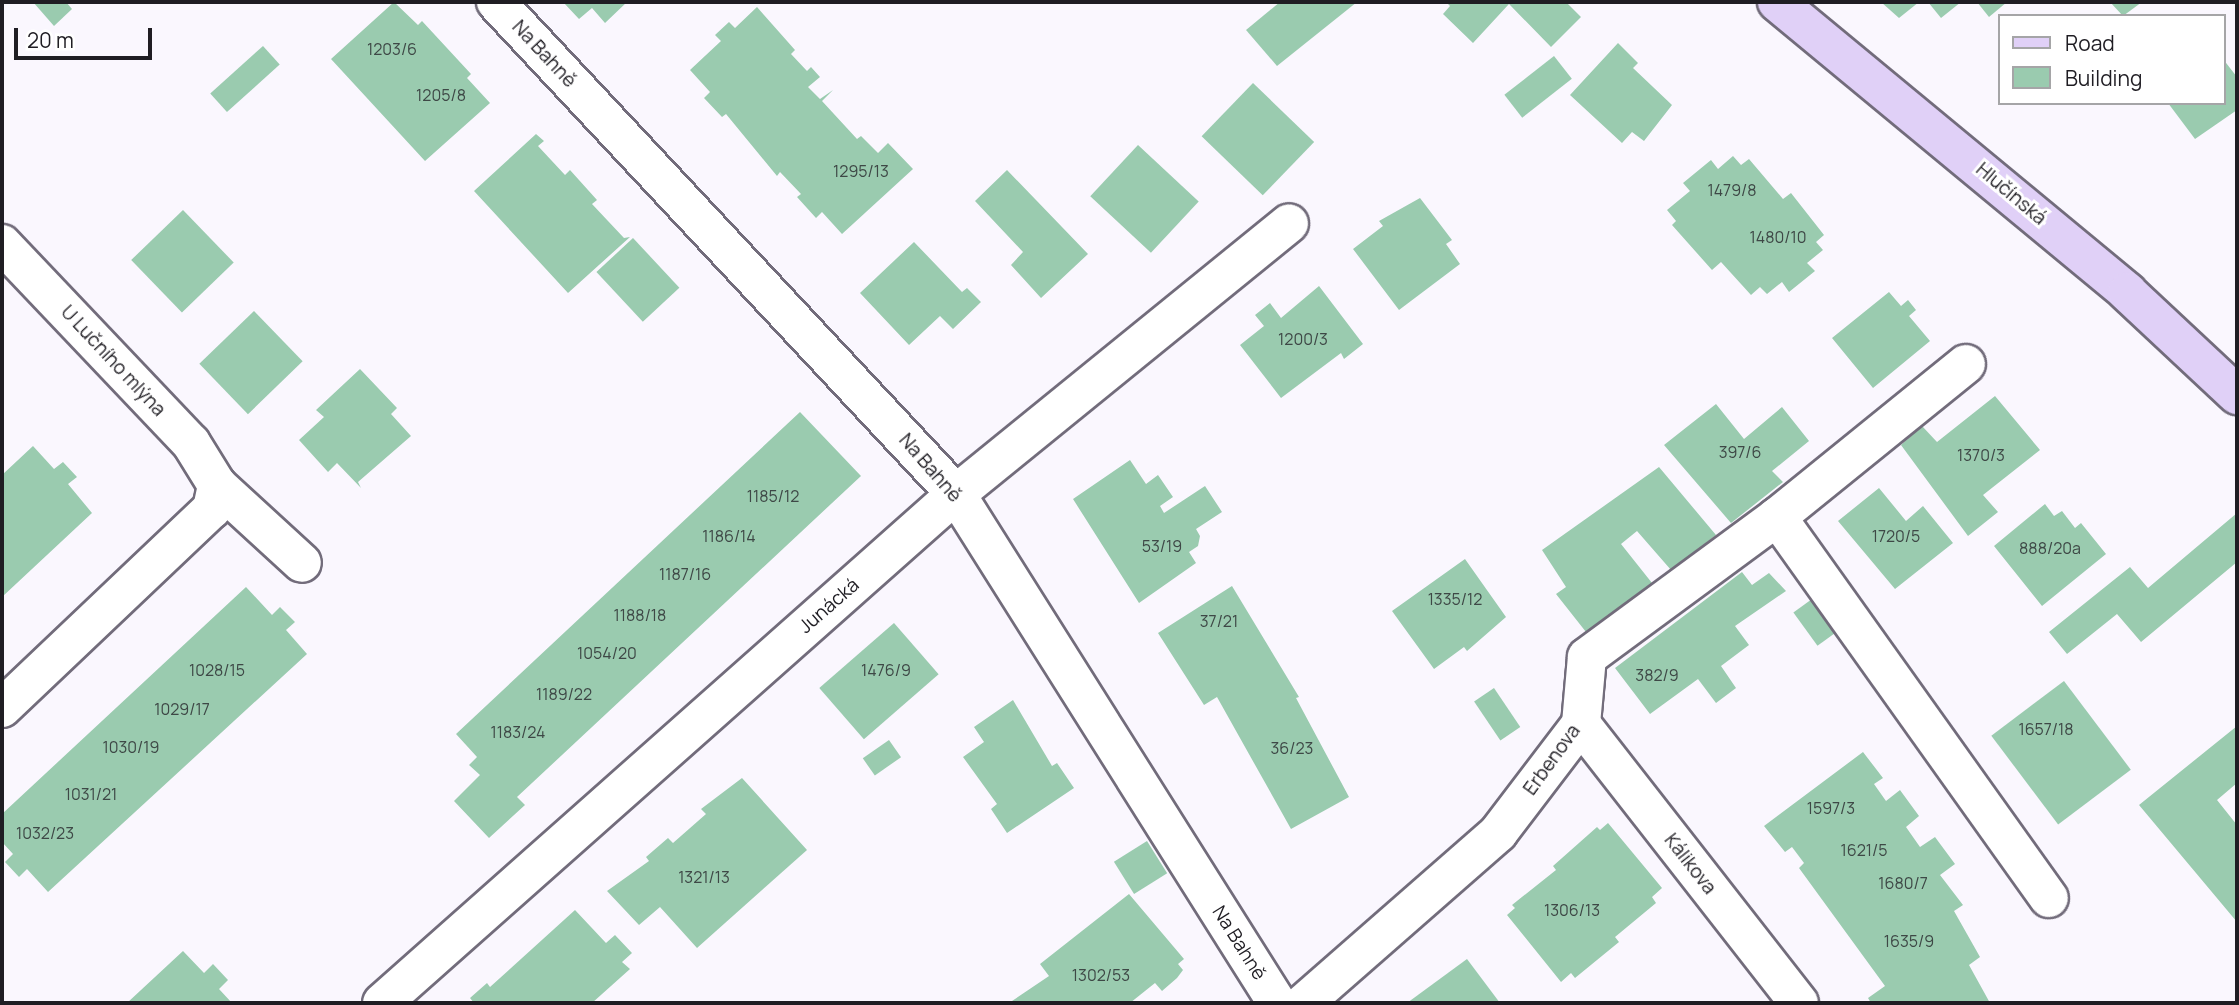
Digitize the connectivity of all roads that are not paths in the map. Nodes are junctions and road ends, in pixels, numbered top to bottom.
1 (496, 2) edge
2 (1777, 2) edge
3 (1289, 223) dead end
4 (2, 244) edge
5 (1966, 364) dead end
6 (2237, 394) edge
7 (217, 485) junction
8 (956, 494) junction
9 (1777, 517) junction
10 (302, 563) dead end
11 (2, 708) edge
12 (1581, 724) junction
13 (2049, 898) dead end
14 (382, 1003) edge
15 (1277, 1003) edge
16 (1304, 1003) edge
17 (1800, 1003) edge

1 - 8 street, Na Bahně
2 - 6 main road, Hlučínská
3 - 8 street, Junácká
4 - 7 street, U Lučního mlýna
5 - 9 street, Erbenova
7 - 10 street, U Lučního mlýna
7 - 11 street
8 - 14 street, Junácká
8 - 15 street, Na Bahně
9 - 12 street, Erbenova
9 - 13 street
12 - 16 street, Erbenova
12 - 17 street, Kálikova

